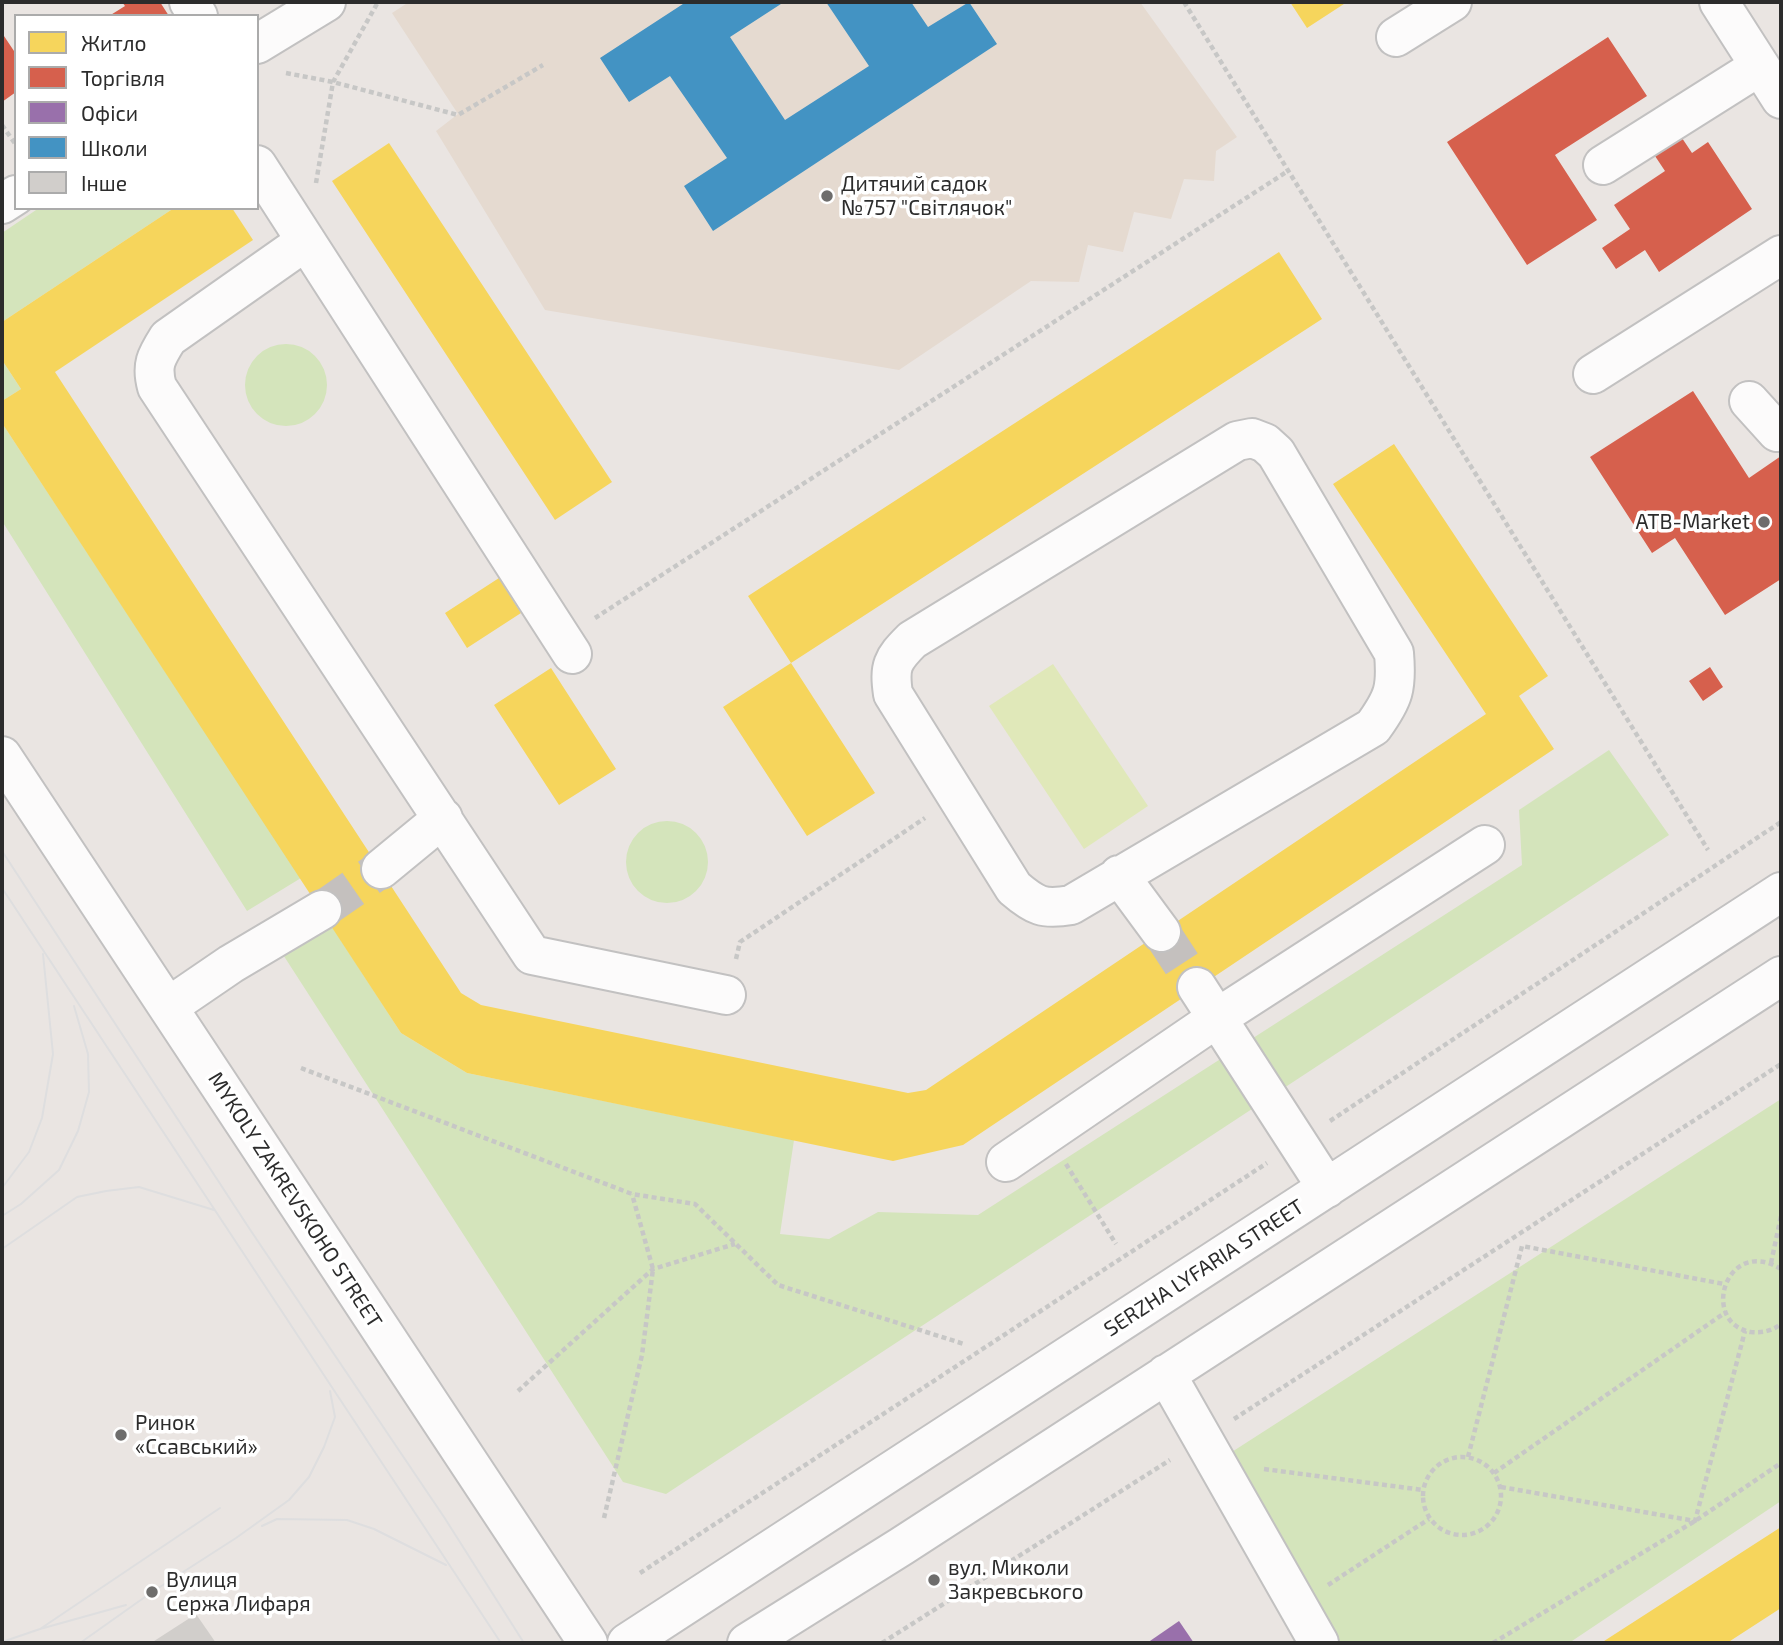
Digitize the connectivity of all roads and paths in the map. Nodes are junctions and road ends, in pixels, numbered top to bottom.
1 (326, 2) edge
2 (378, 2) edge
3 (1184, 2) edge
4 (1452, 2) edge
5 (1718, 2) edge
6 (1396, 37) dead end
7 (259, 43) edge
8 (543, 65) dead end
9 (1760, 66) junction
10 (282, 73) dead end
11 (333, 82) junction
12 (1781, 99) edge
13 (2, 125) edge
14 (14, 142) edge
15 (1603, 165) dead end
16 (259, 168) edge
17 (1288, 171) junction
18 (306, 241) junction
19 (1781, 255) edge
20 (1593, 374) dead end
21 (1749, 401) dead end
22 (1781, 430) edge
23 (567, 646) joint
24 (2, 756) edge
25 (957, 796) junction
26 (443, 818) junction
27 (1781, 822) edge
28 (1485, 845) dead end
29 (1708, 850) dead end
30 (381, 869) tunnel mouth
31 (1119, 875) junction
32 (1781, 892) edge
33 (322, 910) tunnel mouth
34 (1161, 932) tunnel mouth
35 (1781, 976) edge
36 (726, 995) joint
37 (1207, 1002) junction
38 (168, 1007) junction
39 (1781, 1064) edge
40 (301, 1068) dead end
41 (1047, 1134) junction
42 (1297, 1143) junction
43 (1006, 1162) dead end
44 (1327, 1188) junction
45 (632, 1194) junction
46 (1781, 1216) edge
47 (735, 1244) junction
48 (1116, 1244) dead end
49 (1771, 1263) junction
50 (653, 1269) junction
51 (1781, 1269) edge
52 (1724, 1284) junction
53 (1726, 1312) junction
54 (1781, 1324) edge
55 (1745, 1331) junction
56 (964, 1344) dead end
57 (1166, 1374) junction
58 (518, 1391) dead end
59 (1207, 1445) junction
60 (1468, 1457) junction
61 (1781, 1463) edge
62 (1494, 1473) junction
63 (1501, 1487) junction
64 (1423, 1490) junction
65 (604, 1518) dead end
66 (1429, 1519) junction
67 (1695, 1521) junction
68 (640, 1573) dead end
69 (1297, 1605) junction
70 (588, 1643) edge
71 (627, 1643) edge
72 (747, 1643) edge
73 (881, 1643) edge
74 (1319, 1643) edge
75 (1493, 1643) edge

1 - 7 street
2 - 11 path
3 - 17 path
4 - 6 street
5 - 9 street
8 - 11 path
9 - 12 street
9 - 15 street
10 - 11 path
11 - 18 path
13 - 14 path
16 - 18 street
17 - 23 path
17 - 29 path
18 - 23 street
18 - 26 street
19 - 20 street
21 - 22 street
24 - 38 street, MYKOLY ZAKREVSKOHO STREET
25 - 31 street
25 - 31 street
25 - 36 path
26 - 30 street
26 - 36 street
27 - 42 path
28 - 37 street
31 - 34 street
32 - 44 street, SERZHA LYFARIA STREET
33 - 38 street
35 - 57 street
37 - 41 street
37 - 42 street
38 - 70 street, MYKOLY ZAKREVSKOHO STREET
39 - 59 path
40 - 45 path
41 - 43 street
41 - 48 path
42 - 44 street
42 - 68 path
44 - 71 street, SERZHA LYFARIA STREET
45 - 47 path
45 - 50 path
46 - 49 path
47 - 50 path
47 - 56 path
49 - 51 path
49 - 52 path
50 - 58 path
50 - 65 path
52 - 53 path
52 - 60 path
53 - 55 path
53 - 62 path
54 - 55 path
55 - 67 path
57 - 59 street
57 - 72 street
59 - 64 path
59 - 69 street
59 - 73 path
60 - 62 path
60 - 64 path
61 - 67 path
62 - 63 path
63 - 66 path
63 - 67 path
64 - 66 path
66 - 69 path
67 - 75 path
69 - 74 street

